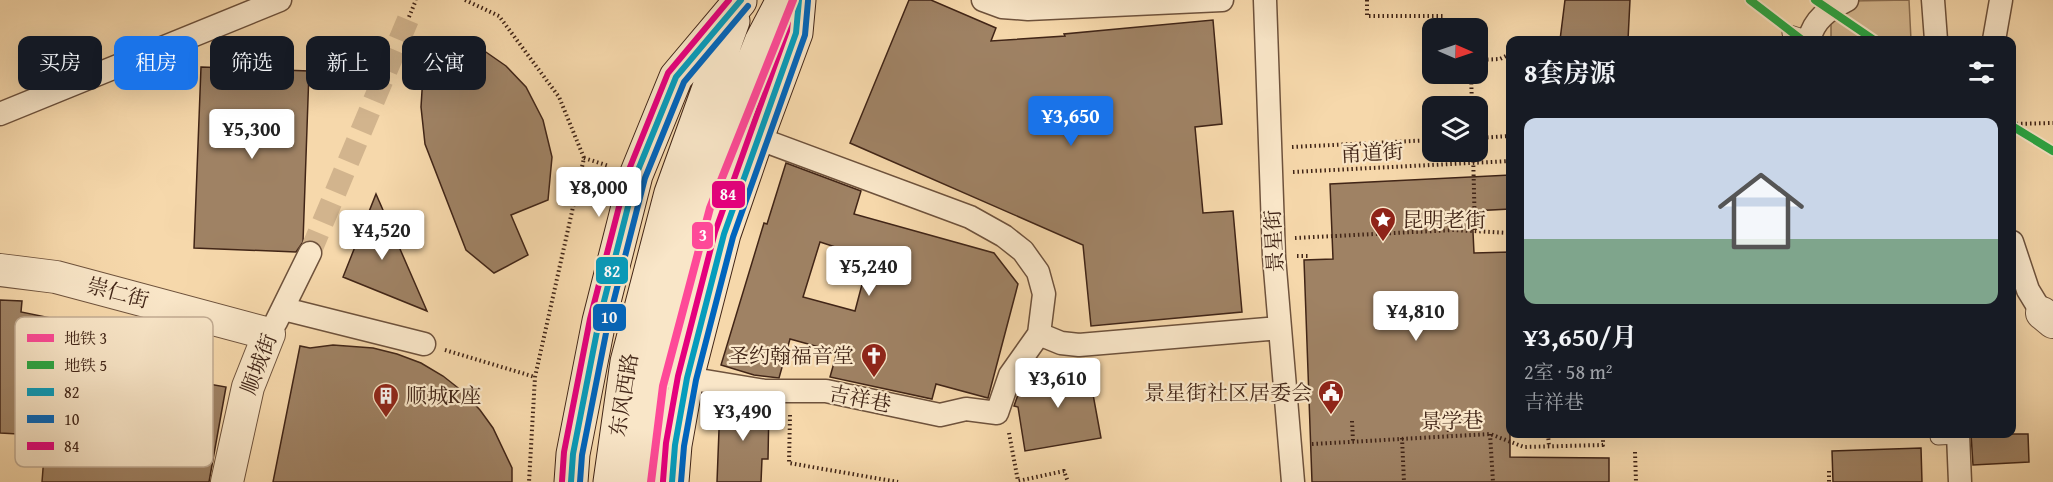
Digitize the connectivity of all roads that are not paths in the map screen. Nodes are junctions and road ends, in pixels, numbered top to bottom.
1 (280, 0) edge
2 (740, 0) edge
3 (783, 0) edge
4 (799, 0) edge
5 (983, 0) edge
6 (1222, 0) edge
7 (1264, 0) edge
8 (1847, 0) edge
9 (1933, 0) edge
10 (2001, 0) edge
11 (1805, 36) edge
12 (1936, 36) edge
13 (1995, 36) edge
14 (0, 114) edge
15 (757, 138) junction
16 (309, 253) tunnel mouth
17 (2016, 254) edge
18 (0, 270) edge
19 (2048, 317) edge
20 (276, 322) junction
21 (1279, 328) junction
22 (1039, 334) junction
23 (424, 344) road end
24 (687, 378) junction
25 (1951, 438) edge
26 (227, 482) edge
27 (571, 482) edge
28 (610, 482) edge
29 (639, 482) edge
30 (672, 482) edge
31 (1293, 482) edge
32 (1960, 482) edge

1 - 14 street
2 - 27 main road
2 - 28 main road, 东风西路
3 - 29 main road, 东风西路
4 - 15 main road
5 - 6 street
7 - 21 street, 景星街
8 - 11 street
9 - 12 street
10 - 13 street
15 - 22 street
15 - 24 main road
16 - 20 street, 顺城街
17 - 19 street
18 - 20 street, 崇仁街
20 - 23 street
20 - 26 street, 顺城街
21 - 22 street
21 - 31 street, 景星街
22 - 24 street, 吉祥巷
24 - 30 main road
25 - 32 street

